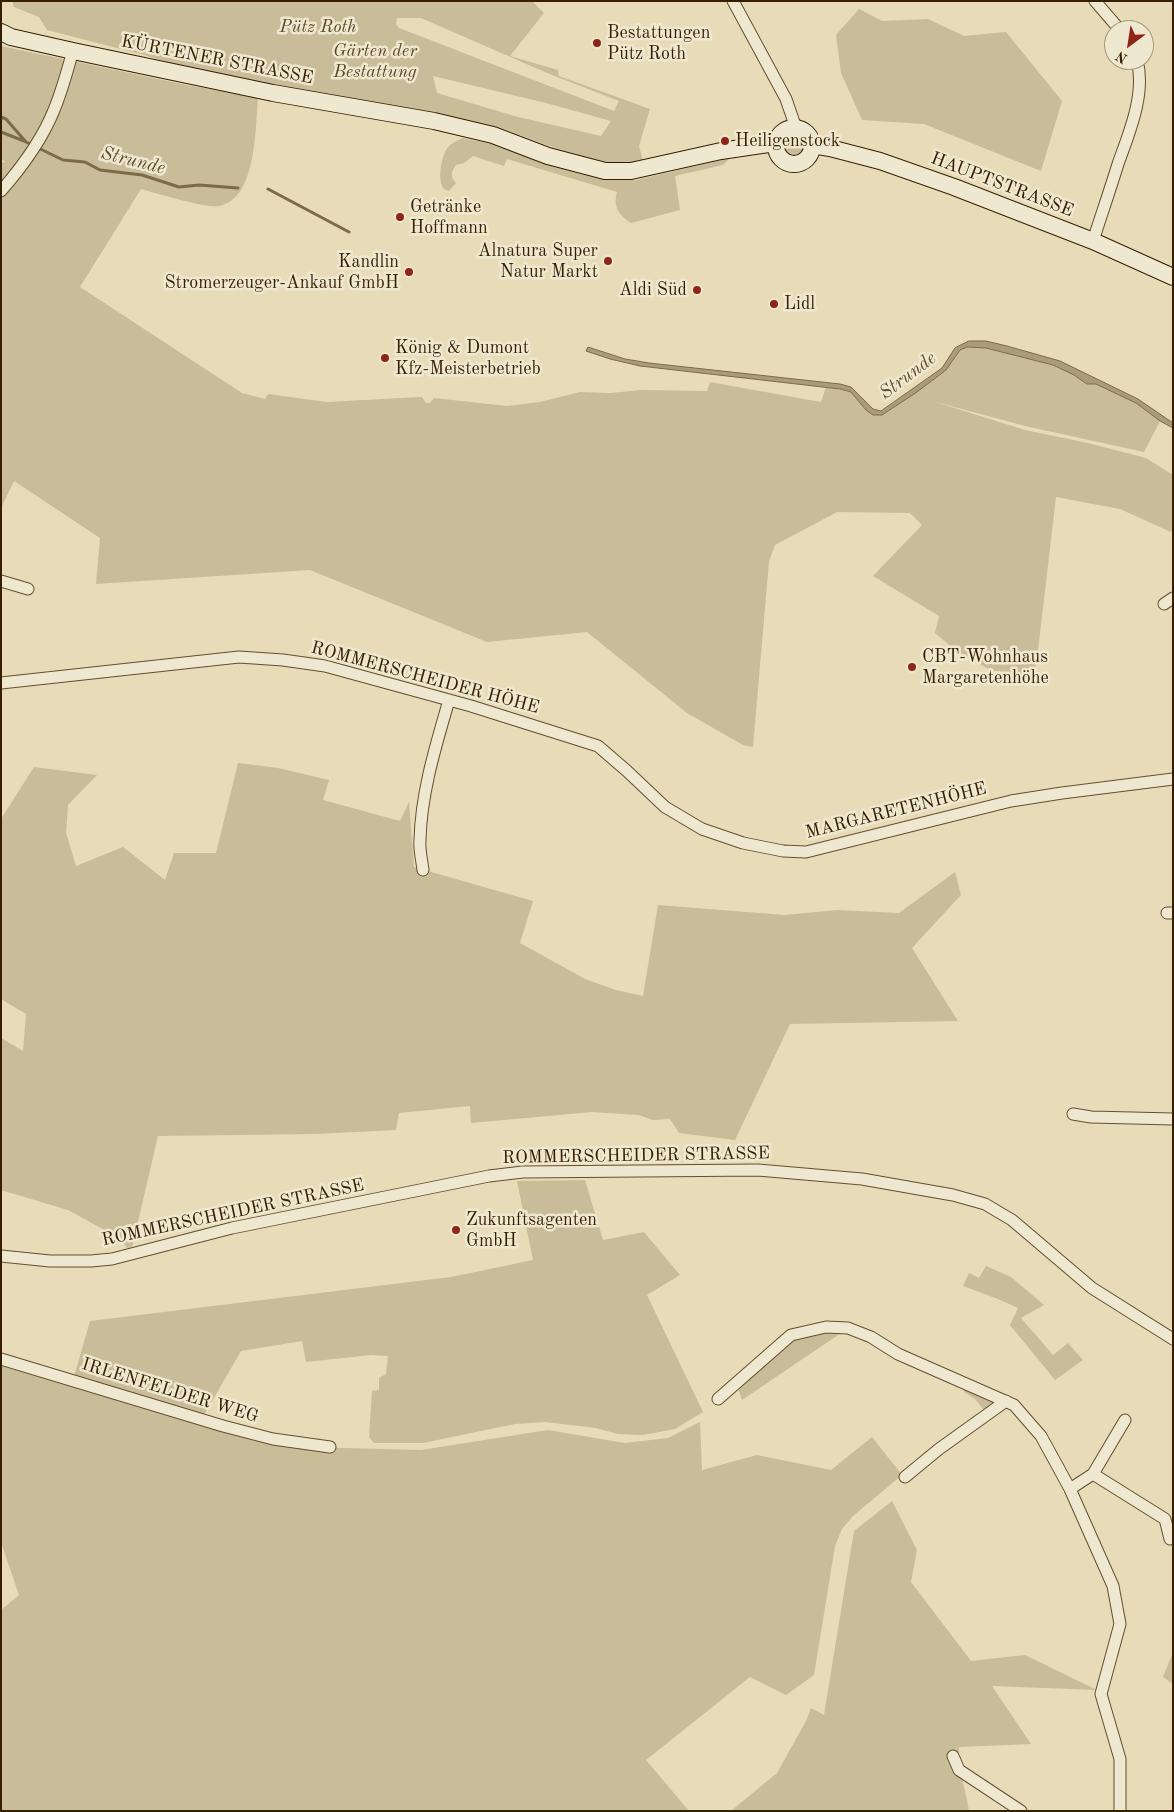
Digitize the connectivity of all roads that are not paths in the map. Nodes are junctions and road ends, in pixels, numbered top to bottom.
1 (733, 1) edge
2 (1095, 1) edge
3 (1111, 20) edge
4 (1, 32) edge
5 (74, 51) junction
6 (1139, 70) edge
7 (796, 128) junction
8 (775, 143) junction
9 (812, 145) junction
10 (1, 191) edge
11 (1093, 241) junction
12 (1173, 277) edge
13 (1, 581) edge
14 (28, 588) dead end
15 (1, 683) edge
16 (449, 700) junction
17 (598, 746) joint
18 (1173, 779) edge
19 (423, 870) dead end
20 (1073, 1114) dead end
21 (1173, 1119) edge
22 (1, 1256) edge
23 (1173, 1338) edge
24 (1, 1359) edge
25 (718, 1399) dead end
26 (1006, 1401) junction
27 (1125, 1420) dead end
28 (330, 1446) dead end
29 (1093, 1474) junction
30 (905, 1477) dead end
31 (1070, 1489) junction
32 (1170, 1540) dead end
33 (953, 1756) dead end
34 (1021, 1811) edge
35 (1120, 1811) edge

1 - 7 street
2 - 3 street
4 - 5 main road, KÜRTENER STRASSE
5 - 8 main road, KÜRTENER STRASSE
5 - 10 street
6 - 11 street
7 - 8 main road
7 - 9 main road
8 - 9 main road
9 - 11 main road, HAUPTSTRASSE
11 - 12 main road, HAUPTSTRASSE
13 - 14 street
15 - 16 street, ROMMERSCHEIDER HÖHE
16 - 17 street, ROMMERSCHEIDER HÖHE
16 - 19 street
17 - 18 street, MARGARETENHÖHE
20 - 21 street
22 - 23 street, ROMMERSCHEIDER STRASSE
24 - 28 street, IRLENFELDER WEG
25 - 26 street
26 - 30 street
26 - 31 street
27 - 29 street
29 - 31 street
29 - 32 street
31 - 35 street
33 - 34 street

